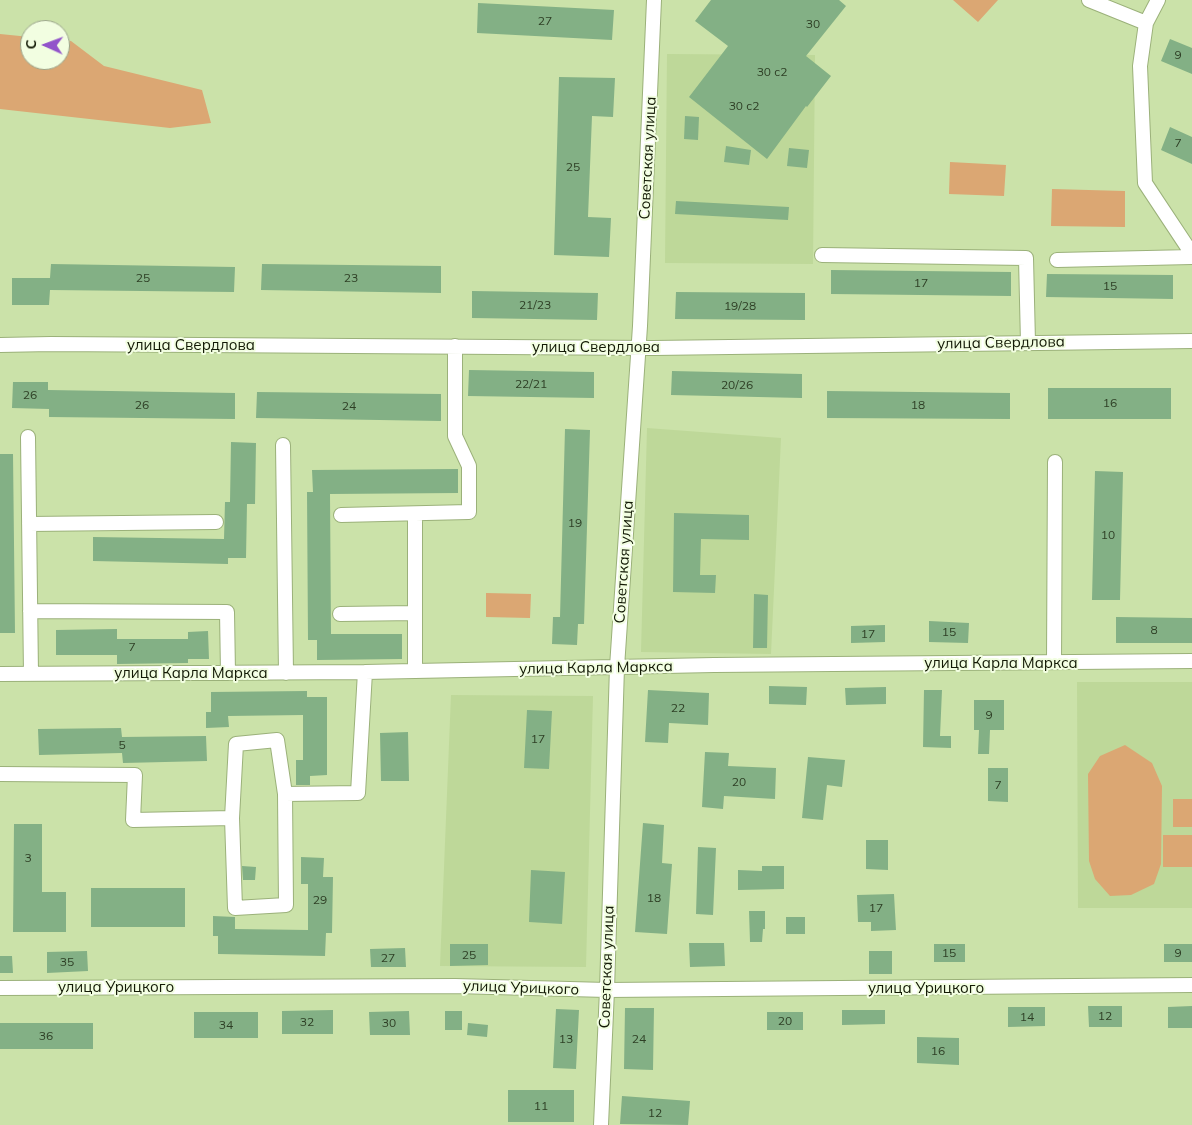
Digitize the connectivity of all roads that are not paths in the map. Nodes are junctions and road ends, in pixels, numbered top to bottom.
1 (654, 0) edge
2 (1089, 0) edge
3 (1158, 0) edge
4 (1146, 23) junction
5 (822, 255) dead end
6 (1192, 255) edge
7 (1057, 260) dead end
8 (1192, 341) edge
9 (1028, 343) junction
10 (0, 345) edge
11 (455, 346) junction
12 (638, 347) junction
13 (28, 437) dead end
14 (283, 445) dead end
15 (1055, 462) dead end
16 (415, 514) junction
17 (341, 515) dead end
18 (216, 522) dead end
19 (29, 524) junction
20 (30, 611) junction
21 (415, 613) junction
22 (340, 614) dead end
23 (1192, 661) edge
24 (1054, 662) junction
25 (617, 667) junction
26 (415, 671) junction
27 (365, 672) junction
28 (228, 673) junction
29 (286, 673) junction
30 (0, 674) edge
31 (31, 674) junction
32 (0, 774) edge
33 (285, 794) junction
34 (232, 818) junction
35 (1192, 985) edge
36 (0, 988) edge
37 (607, 990) junction
38 (601, 1125) edge

1 - 12 street, Советская улица
2 - 4 street
3 - 4 street
4 - 6 street
5 - 9 street
6 - 7 street
8 - 9 street, улица Свердлова
9 - 12 street, улица Свердлова
10 - 11 street, улица Свердлова
11 - 12 street, улица Свердлова
11 - 16 street
12 - 25 street, Советская улица
13 - 19 street
14 - 29 street
15 - 24 street
16 - 17 street
16 - 21 street
18 - 19 street
19 - 20 street
20 - 28 street
20 - 31 street
21 - 22 street
21 - 26 street
23 - 24 street, улица Карла Маркса
24 - 25 street, улица Карла Маркса
25 - 26 street, улица Карла Маркса
25 - 37 street, Советская улица
26 - 27 street, улица Карла Маркса
27 - 29 street, улица Карла Маркса
27 - 33 street
28 - 29 street, улица Карла Маркса
28 - 31 street, улица Карла Маркса
30 - 31 street, улица Карла Маркса
32 - 34 street
33 - 34 street
33 - 34 street
35 - 37 street, улица Урицкого
36 - 37 street, улица Урицкого
37 - 38 street, Советская улица

